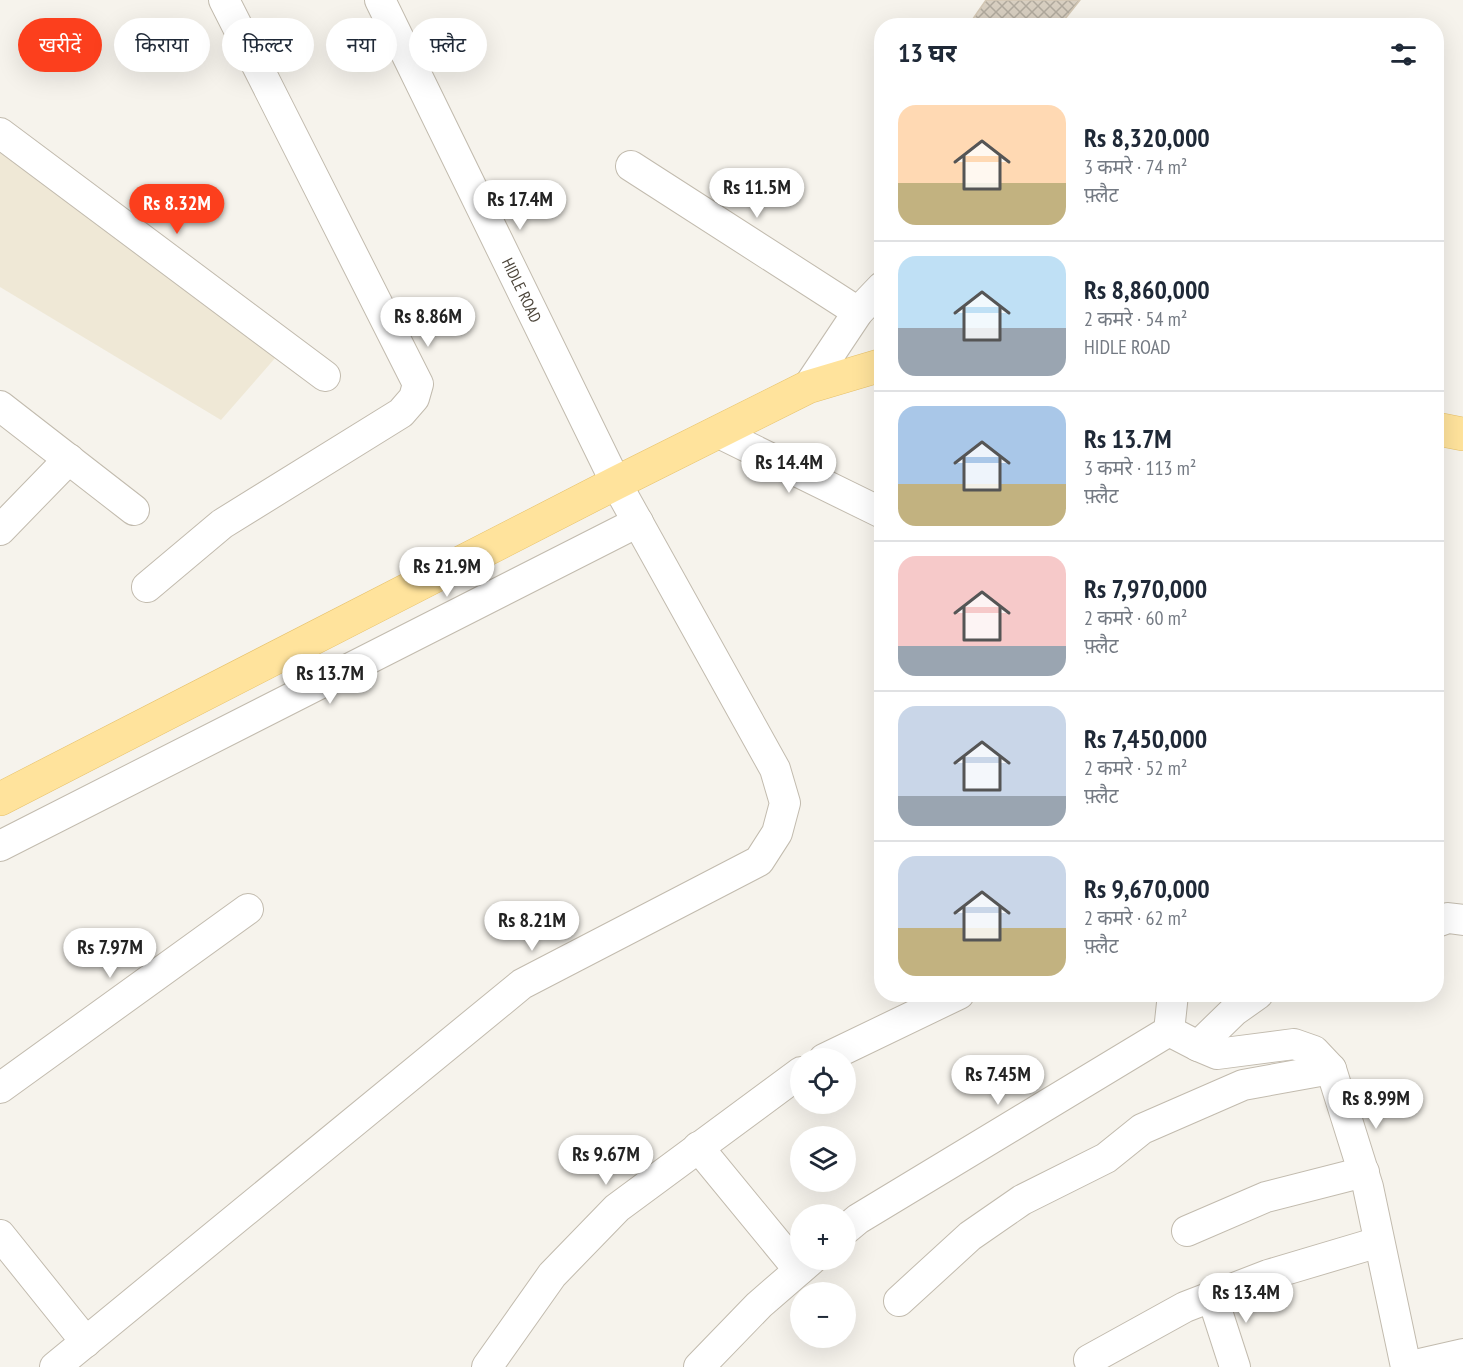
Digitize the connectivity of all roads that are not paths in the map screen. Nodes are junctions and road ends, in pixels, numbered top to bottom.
1 (224, 0) edge
2 (381, 0) edge
3 (0, 133) edge
4 (631, 166) dead end
5 (874, 295) edge
6 (858, 312) junction
7 (874, 373) edge
8 (325, 376) dead end
9 (808, 387) junction
10 (0, 406) edge
11 (1444, 430) edge
12 (717, 432) junction
13 (1463, 434) edge
14 (69, 459) junction
15 (616, 483) junction
16 (874, 509) edge
17 (134, 510) dead end
18 (638, 522) junction
19 (0, 530) edge
20 (147, 587) dead end
21 (0, 798) edge
22 (0, 846) edge
23 (248, 909) dead end
24 (1444, 919) edge
25 (1463, 920) edge
26 (942, 1002) edge
27 (1172, 1002) edge
28 (1247, 1002) edge
29 (1169, 1030) junction
30 (1198, 1047) junction
31 (847, 1048) edge
32 (1331, 1069) junction
33 (790, 1079) edge
34 (0, 1088) edge
35 (698, 1147) junction
36 (1364, 1172) junction
37 (856, 1221) edge
38 (1187, 1231) dead end
39 (0, 1235) edge
40 (1379, 1242) junction
41 (790, 1248) edge
42 (799, 1270) edge
43 (1212, 1296) junction
44 (899, 1301) dead end
45 (86, 1342) junction
46 (1463, 1354) edge
47 (1089, 1360) dead end
48 (55, 1367) edge
49 (487, 1367) edge
50 (699, 1367) edge
51 (1235, 1367) edge
52 (1406, 1367) edge

1 - 20 street
2 - 15 street, HIDLE ROAD
3 - 8 street
4 - 6 street
5 - 6 street
6 - 9 street
7 - 9 main road
9 - 12 main road
10 - 14 street
11 - 13 main road
12 - 15 main road
12 - 16 street
14 - 17 street
14 - 19 street
15 - 18 street, HIDLE ROAD
15 - 21 main road
18 - 22 street
18 - 45 street, HIDLE ROAD
23 - 34 street
24 - 25 street
26 - 31 street
27 - 29 street
28 - 30 street
29 - 30 street
29 - 37 street
30 - 32 street
32 - 36 street
32 - 44 street
33 - 35 street
35 - 41 street
35 - 49 street
36 - 38 street
36 - 40 street
39 - 45 street
40 - 43 street
40 - 52 street
42 - 50 street
43 - 47 street
43 - 51 street
45 - 48 street, HIDLE ROAD
46 - 52 street

